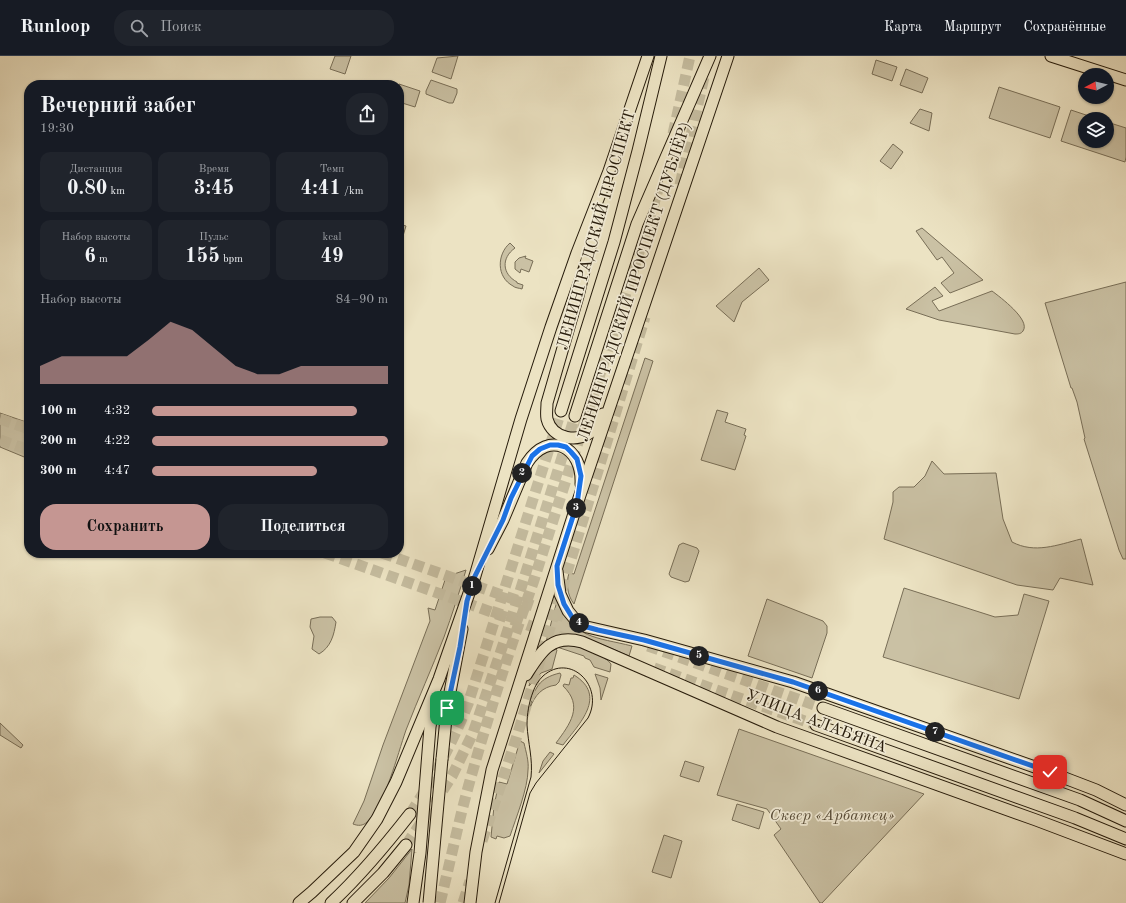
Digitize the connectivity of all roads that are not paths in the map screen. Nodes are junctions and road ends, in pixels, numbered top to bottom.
1 (648, 56) edge
2 (661, 56) edge
3 (710, 56) edge
4 (728, 56) edge
5 (1050, 56) edge
6 (1126, 80) edge
7 (609, 171) junction
8 (616, 391) junction
9 (561, 411) tunnel mouth
10 (575, 416) tunnel mouth
11 (577, 504) junction
12 (557, 566) junction
13 (475, 576) junction
14 (467, 601) junction
15 (439, 680) junction
16 (517, 690) junction
17 (823, 708) tunnel mouth
18 (816, 725) tunnel mouth
19 (1126, 805) edge
20 (410, 814) tunnel mouth
21 (1126, 821) edge
22 (1126, 839) edge
23 (406, 844) tunnel mouth
24 (1126, 854) edge
25 (472, 888) junction
26 (299, 903) edge
27 (331, 903) edge
28 (353, 903) edge
29 (413, 903) edge
30 (429, 903) edge
31 (466, 903) edge
32 (470, 903) edge

1 - 7 main road
2 - 9 main road, ЛЕНИНГРАДСКИЙ ПРОСПЕКТ
3 - 10 main road, ЛЕНИНГРАДСКИЙ ПРОСПЕКТ
4 - 8 main road, ЛЕНИНГРАДСКИЙ ПРОСПЕКТ (ДУБЛЁР)
5 - 6 main road
7 - 8 main road
7 - 13 main road
8 - 11 main road, ЛЕНИНГРАДСКИЙ ПРОСПЕКТ (ДУБЛЁР)
11 - 12 main road, ЛЕНИНГРАДСКИЙ ПРОСПЕКТ (ДУБЛЁР)
11 - 13 main road
12 - 16 main road, ЛЕНИНГРАДСКИЙ ПРОСПЕКТ (ДУБЛЁР)
12 - 19 main road, УЛИЦА АЛАБЯНА
13 - 14 main road
14 - 15 main road
14 - 30 main road, bridge
15 - 26 main road
15 - 29 main road
16 - 24 main road, УЛИЦА АЛАБЯНА
16 - 25 main road, ЛЕНИНГРАДСКИЙ ПРОСПЕКТ (ДУБЛЁР)
17 - 21 main road
18 - 22 main road
20 - 27 main road
23 - 28 main road
25 - 31 main road
25 - 32 main road

